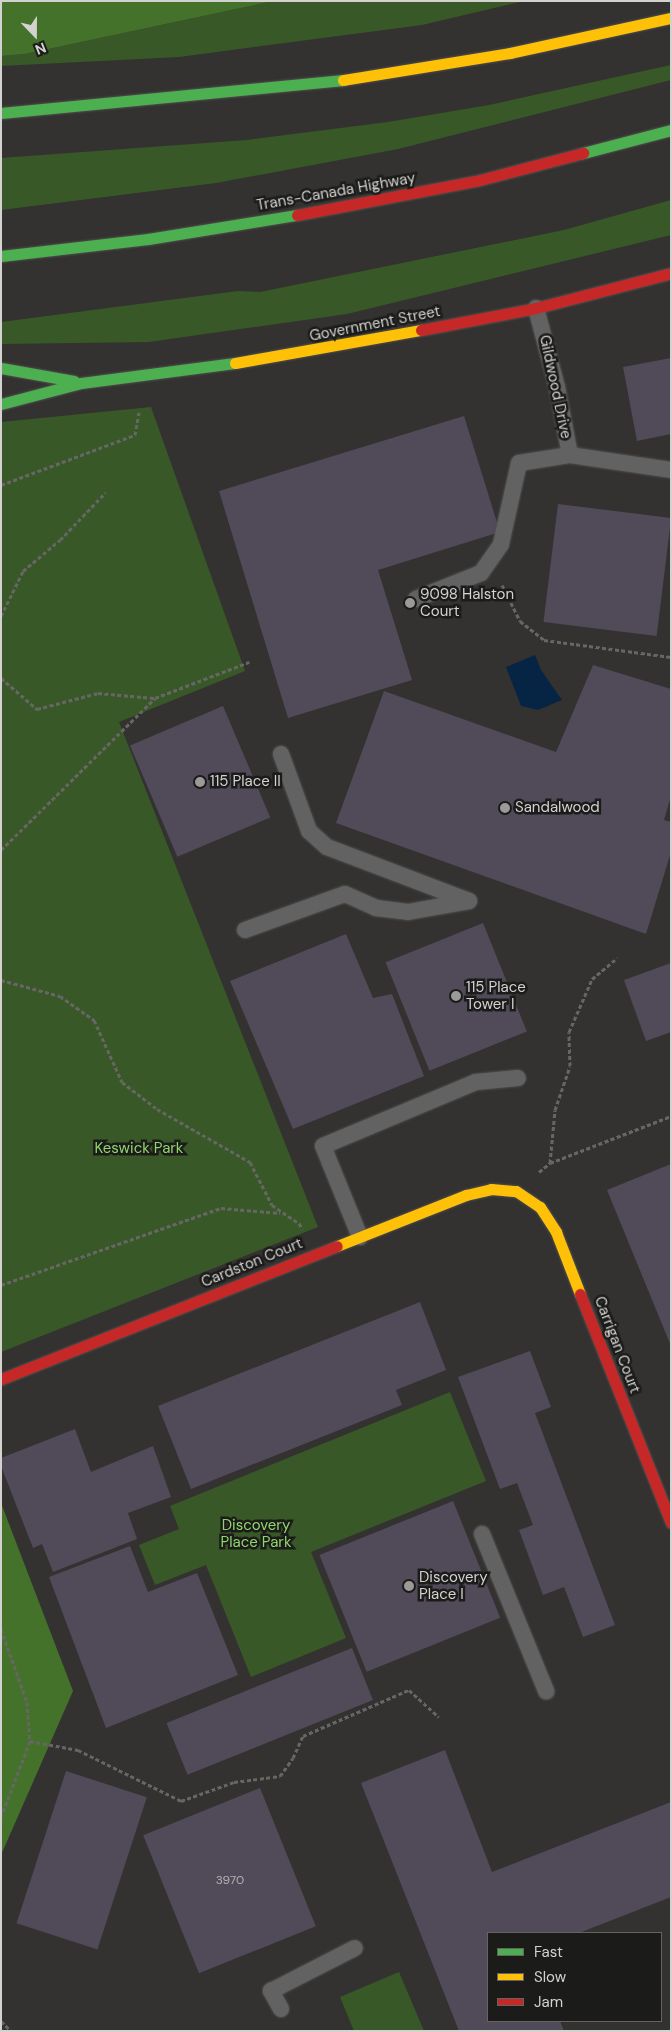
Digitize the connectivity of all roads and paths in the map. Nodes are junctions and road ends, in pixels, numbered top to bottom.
1 (671, 18) edge
2 (1, 113) edge
3 (671, 130) edge
4 (1, 256) edge
5 (671, 273) edge
6 (536, 308) junction
7 (1, 368) edge
8 (81, 383) junction
9 (1, 404) edge
10 (139, 412) dead end
11 (570, 455) junction
12 (671, 470) edge
13 (1, 485) edge
14 (106, 492) dead end
15 (488, 563) junction
16 (416, 599) dead end
17 (1, 616) edge
18 (671, 657) edge
19 (249, 662) dead end
20 (1, 678) edge
21 (155, 698) junction
22 (281, 754) dead end
23 (1, 850) edge
24 (245, 930) dead end
25 (616, 958) dead end
26 (1, 980) edge
27 (518, 1078) dead end
28 (671, 1116) edge
29 (550, 1163) junction
30 (516, 1192) junction
31 (281, 1214) junction
32 (302, 1229) dead end
33 (360, 1237) junction
34 (1, 1285) edge
35 (1, 1379) edge
36 (671, 1523) edge
37 (482, 1534) dead end
38 (1, 1629) edge
39 (546, 1691) dead end
40 (439, 1717) dead end
41 (30, 1741) junction
42 (1, 1817) edge
43 (355, 1948) dead end
44 (281, 2009) dead end
45 (1, 2021) edge
46 (11, 2031) edge

1 - 2 main road
3 - 4 main road, Trans-Canada Highway
5 - 6 main road, Government Street
6 - 8 main road, Government Street
6 - 11 lane, Gildwood Drive
7 - 8 main road, Government Street
8 - 9 main road, Government Street
10 - 13 path
11 - 12 lane, Gildwood Drive
11 - 15 lane
14 - 17 path
15 - 16 lane
15 - 18 path
19 - 21 path
20 - 21 path
21 - 23 path
22 - 24 lane
25 - 29 path
26 - 31 path
27 - 33 lane
28 - 29 path
29 - 30 path
30 - 33 main road, Cardston Court
30 - 36 main road, Carrigan Court
31 - 32 path
31 - 34 path
33 - 35 main road, Cardston Court
37 - 39 lane
38 - 41 path
40 - 41 path
41 - 42 path
43 - 44 lane
45 - 46 path

